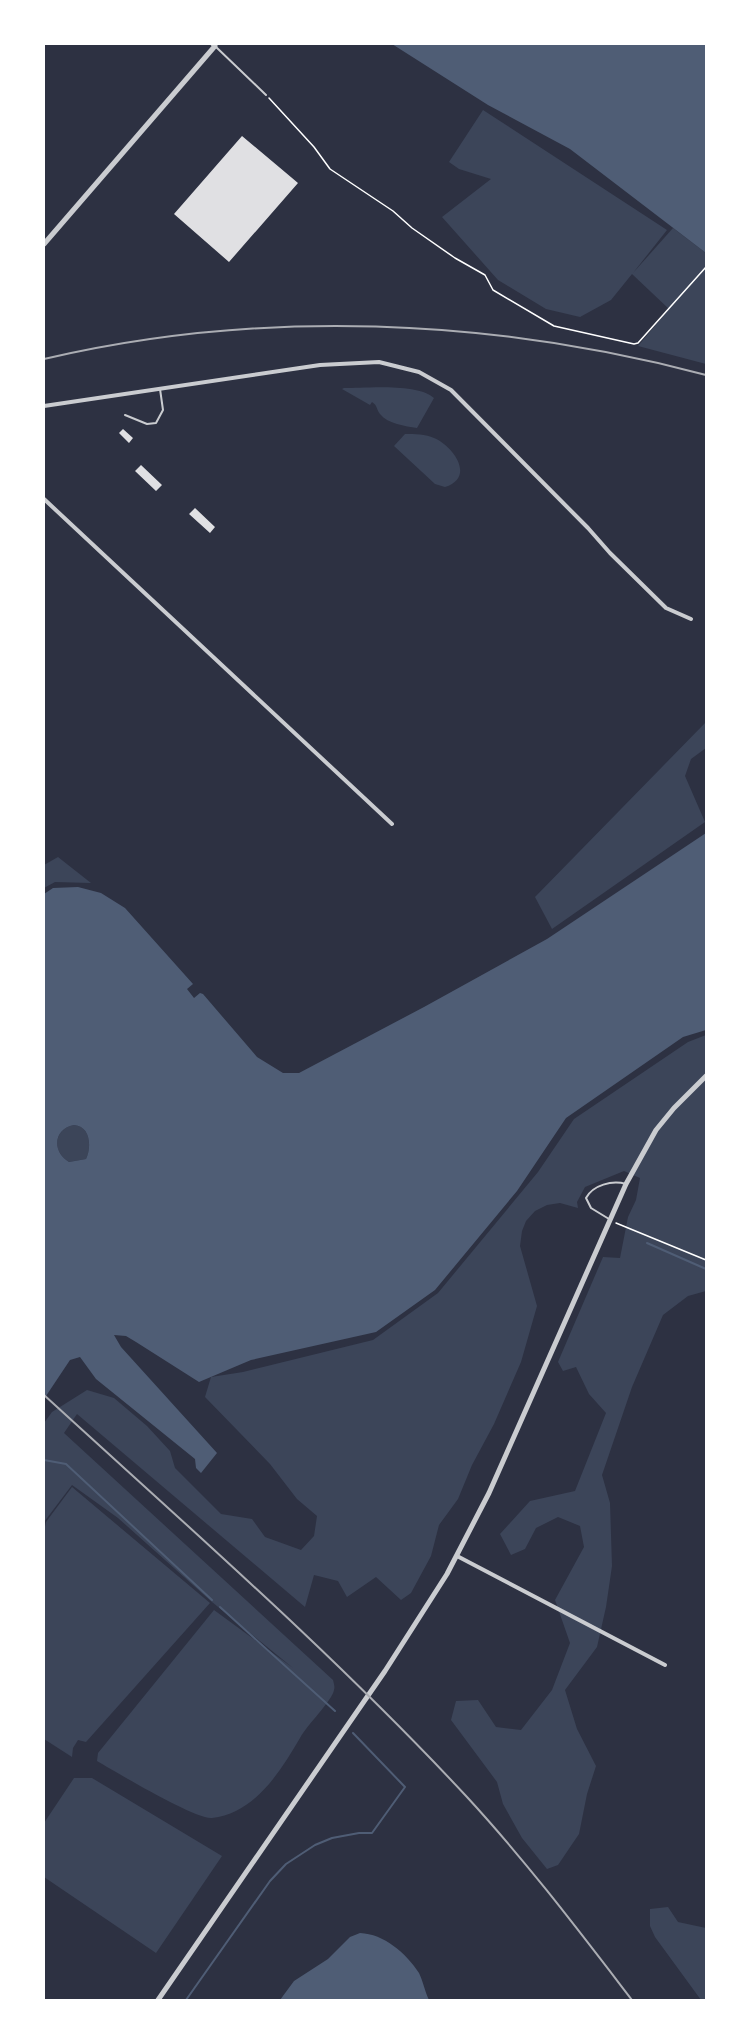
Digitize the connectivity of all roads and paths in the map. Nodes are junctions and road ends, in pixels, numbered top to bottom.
1 (214, 45) edge
2 (266, 95) joint
3 (44, 244) edge
4 (706, 267) edge
5 (160, 389) junction
6 (44, 406) edge
7 (125, 415) dead end
8 (44, 499) edge
9 (691, 619) dead end
10 (392, 824) dead end
11 (706, 1076) edge
12 (626, 1184) junction
13 (610, 1220) junction
14 (706, 1260) edge
15 (457, 1556) junction
16 (665, 1665) dead end
17 (158, 2001) edge

1 - 2 lane
1 - 3 street
2 - 4 path
5 - 6 street
5 - 7 lane
5 - 9 street
8 - 10 street
11 - 12 street
12 - 13 street
12 - 13 lane
13 - 14 path
13 - 15 street
15 - 16 street
15 - 17 street

